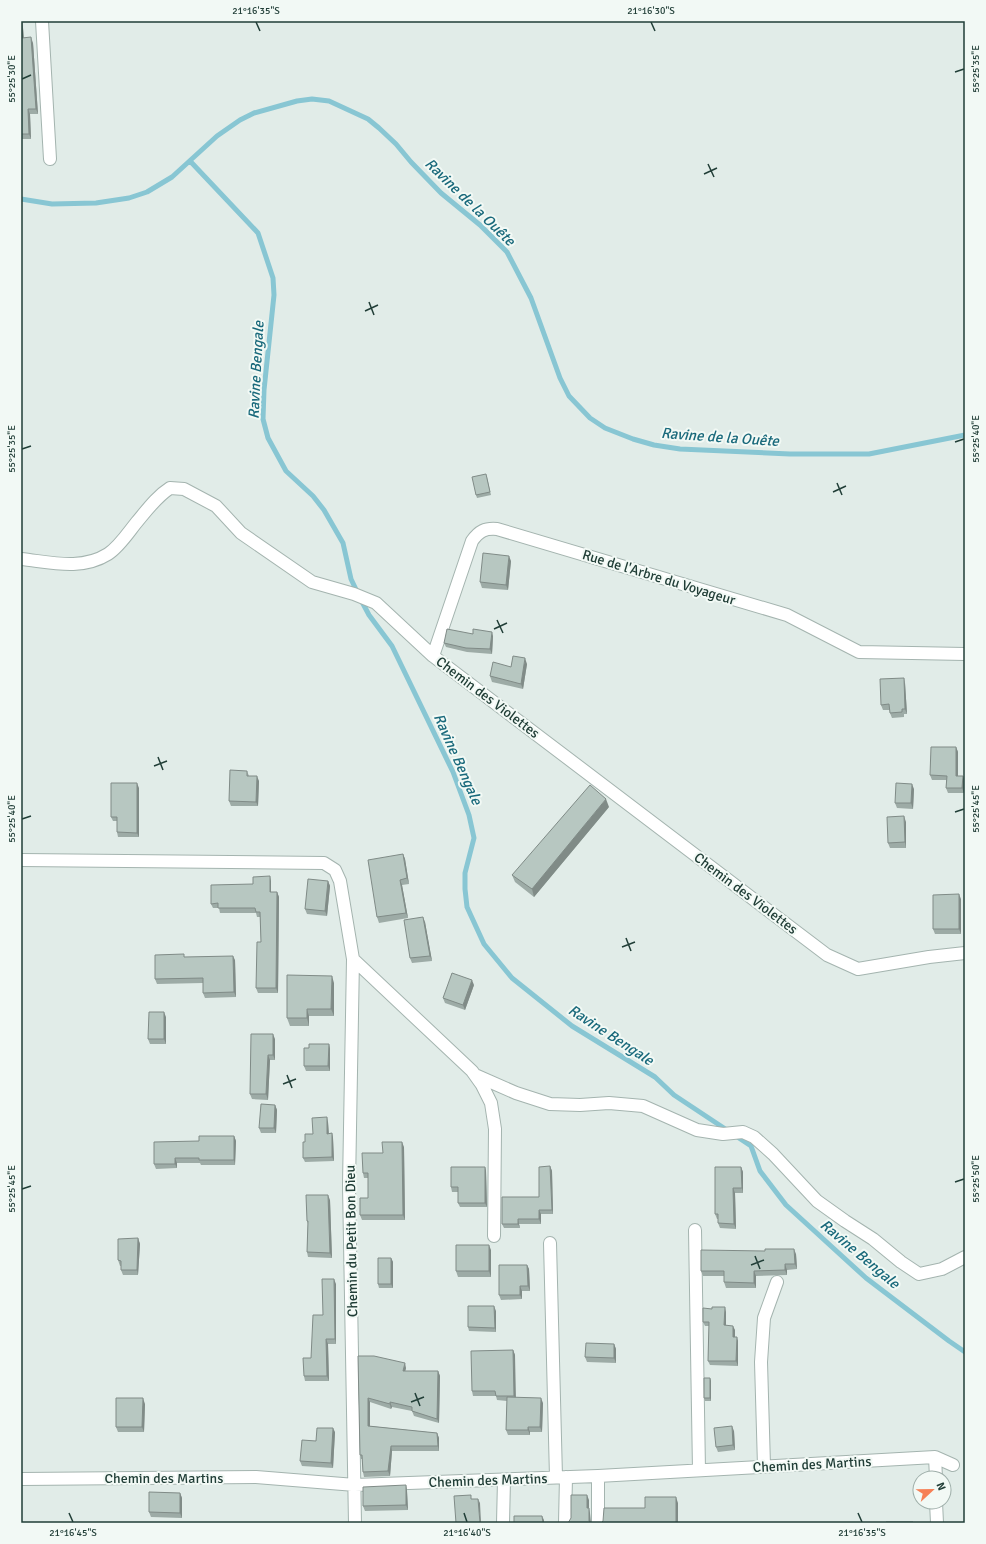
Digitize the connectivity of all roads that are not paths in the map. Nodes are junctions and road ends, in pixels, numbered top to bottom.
1 (42, 21) edge
2 (50, 159) dead end
3 (21, 559) edge
4 (965, 654) edge
5 (433, 656) junction
6 (21, 860) edge
7 (965, 953) edge
8 (353, 959) junction
9 (475, 1075) junction
10 (695, 1230) dead end
11 (494, 1236) dead end
12 (550, 1243) dead end
13 (965, 1257) edge
14 (777, 1282) dead end
15 (935, 1457) junction
16 (764, 1466) junction
17 (953, 1466) dead end
18 (699, 1470) junction
19 (936, 1470) edge
20 (598, 1476) junction
21 (561, 1477) junction
22 (21, 1479) edge
23 (504, 1480) junction
24 (354, 1485) junction
25 (936, 1510) edge
26 (355, 1523) edge
27 (503, 1523) edge
28 (565, 1523) edge
29 (598, 1523) edge
30 (937, 1523) edge

1 - 2 street
3 - 5 street, Chemin des Violettes
4 - 5 street, Rue de l'Arbre du Voyageur
5 - 7 street, Chemin des Violettes
6 - 8 street, Chemin du Petit Bon Dieu
8 - 9 street
8 - 24 street, Chemin du Petit Bon Dieu
9 - 11 street
9 - 13 street
10 - 18 street
12 - 21 street
14 - 16 street
15 - 16 street, Chemin des Martins
15 - 17 street, Chemin des Martins
15 - 19 street
16 - 18 street, Chemin des Martins
18 - 20 street, Chemin des Martins
20 - 21 street, Chemin des Martins
20 - 29 street
21 - 23 street, Chemin des Martins
21 - 28 street
22 - 24 street, Chemin des Martins
23 - 24 street, Chemin des Martins
23 - 27 street
24 - 26 street, Chemin du Petit Bon Dieu
25 - 30 street

